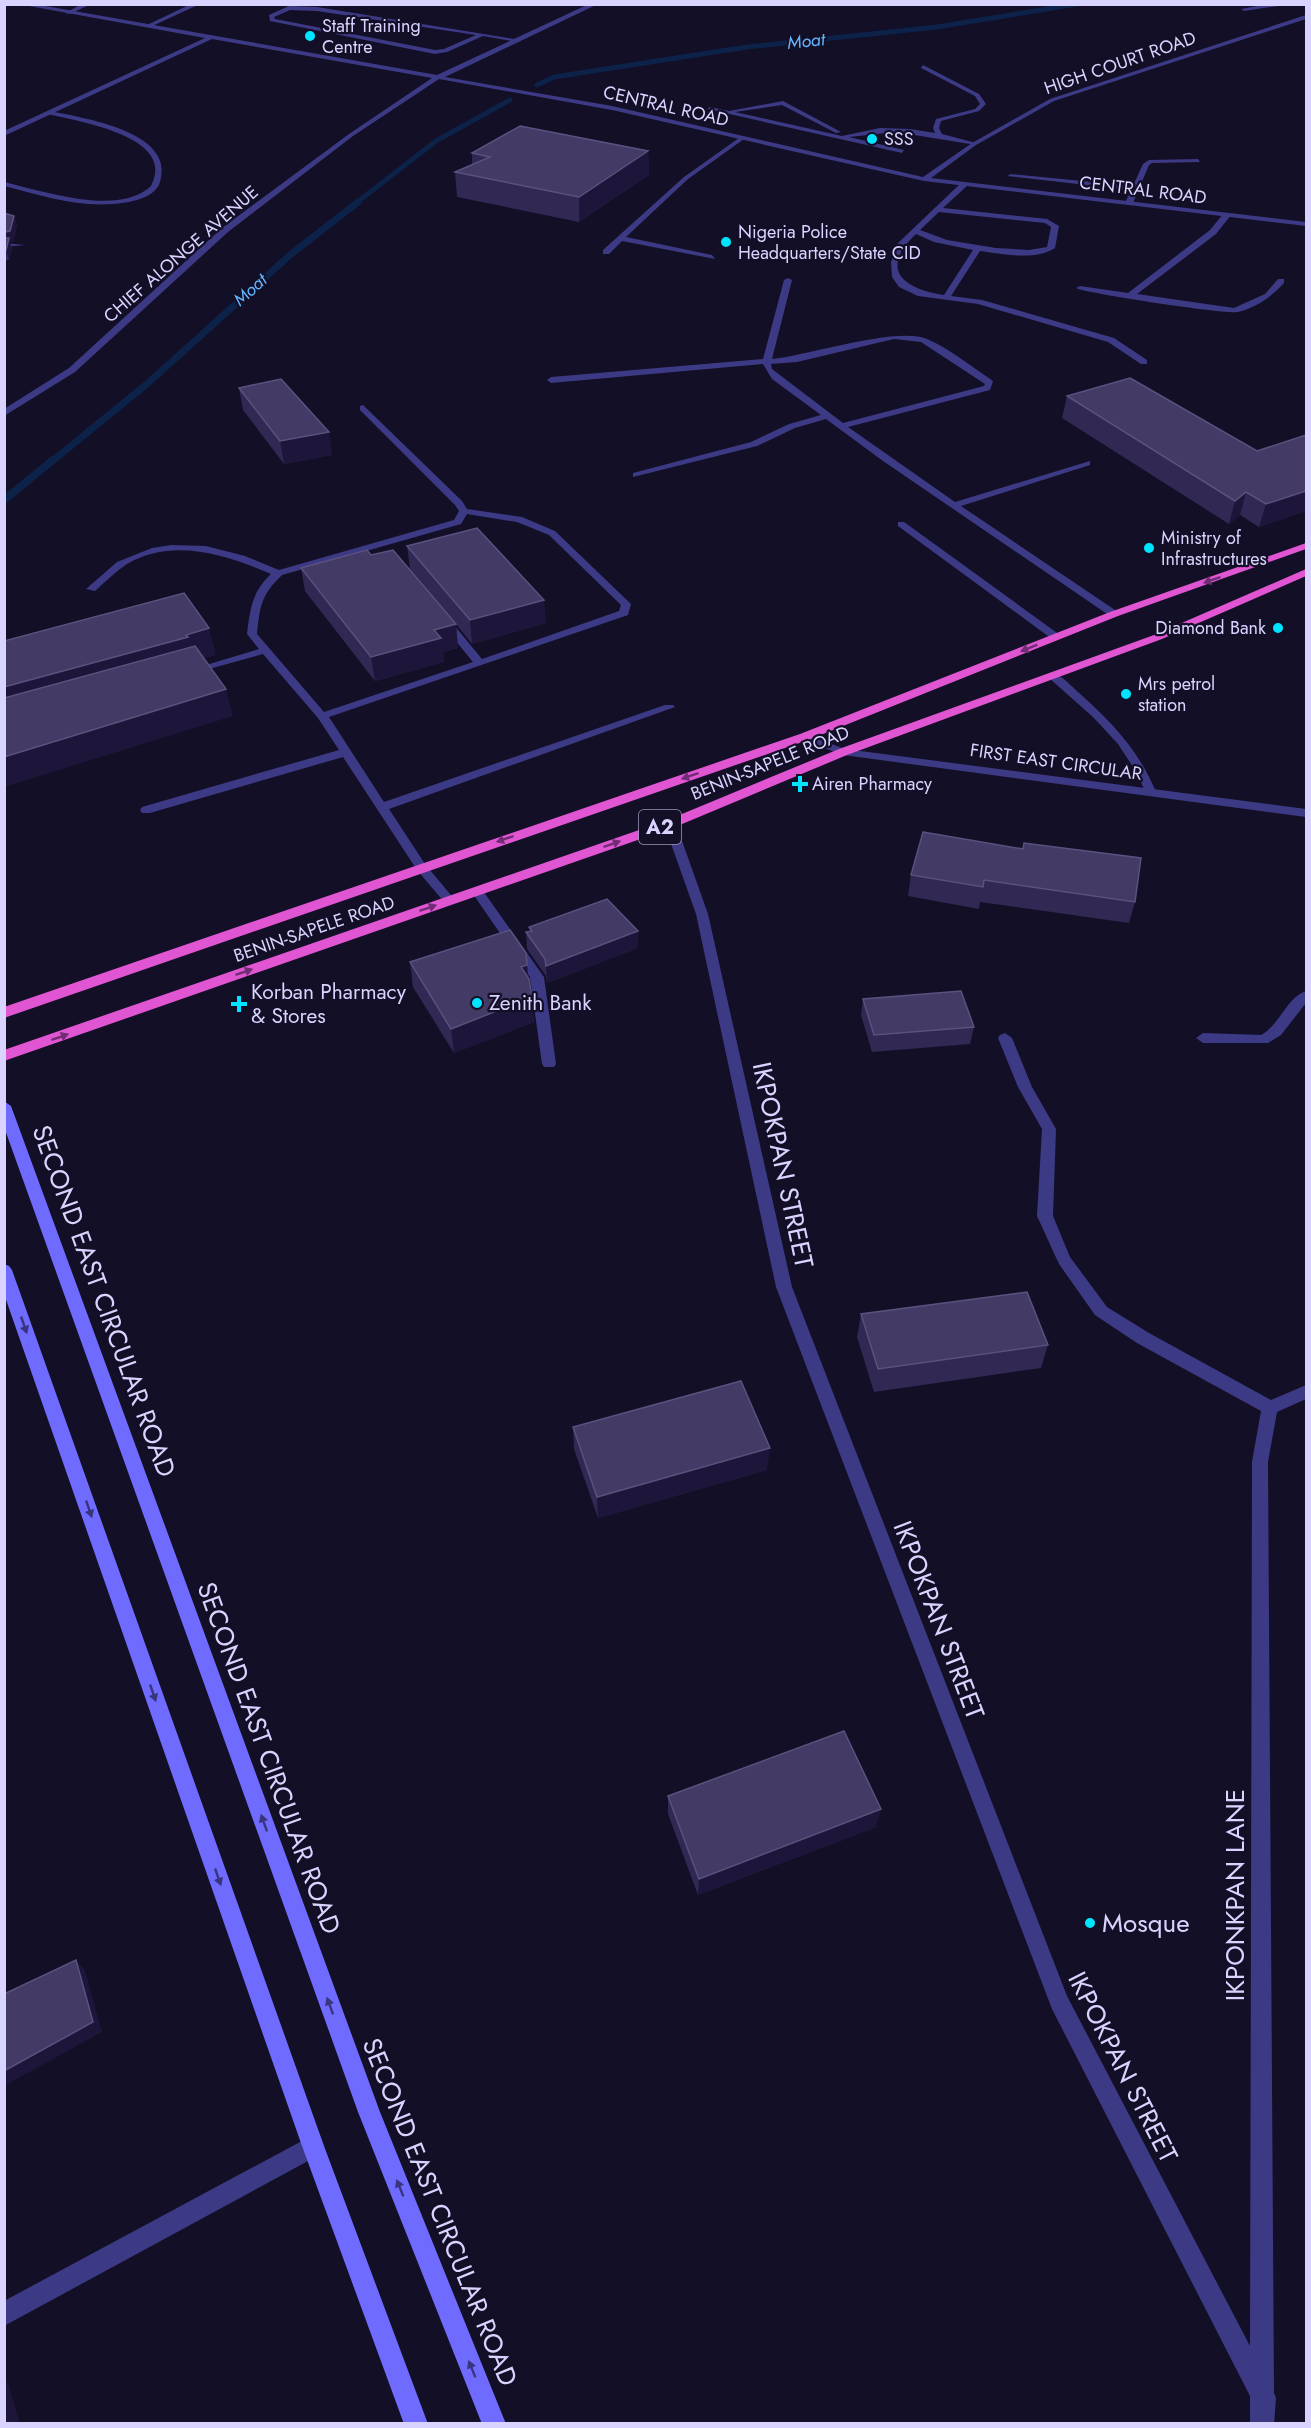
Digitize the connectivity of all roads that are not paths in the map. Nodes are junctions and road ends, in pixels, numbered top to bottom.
1 (21, 4) edge
2 (88, 4) edge
3 (197, 4) edge
4 (596, 4) edge
5 (1288, 4) edge
6 (1244, 9) dead end
7 (68, 13) junction
8 (1306, 17) edge
9 (148, 26) junction
10 (452, 30) junction
11 (442, 34) dead end
12 (481, 34) junction
13 (213, 37) junction
14 (518, 40) junction
15 (424, 43) dead end
16 (414, 47) junction
17 (923, 67) dead end
18 (437, 78) junction
19 (711, 109) dead end
20 (726, 112) junction
21 (50, 113) junction
22 (4, 134) edge
23 (939, 135) junction
24 (842, 136) junction
25 (741, 139) junction
26 (974, 144) junction
27 (902, 151) dead end
28 (1198, 161) dead end
29 (1011, 176) dead end
30 (924, 179) junction
31 (4, 184) edge
32 (964, 185) junction
33 (1136, 188) junction
34 (1129, 203) junction
35 (937, 210) junction
36 (1227, 215) junction
37 (1306, 224) edge
38 (915, 231) junction
39 (623, 239) junction
40 (4, 245) edge
41 (21, 245) dead end
42 (979, 246) junction
43 (606, 252) dead end
44 (712, 257) dead end
45 (788, 280) dead end
46 (1281, 281) dead end
47 (1080, 288) dead end
48 (1128, 297) junction
49 (946, 298) junction
50 (767, 362) junction
51 (1144, 362) dead end
52 (551, 380) dead end
53 (363, 408) dead end
54 (4, 413) edge
55 (827, 416) junction
56 (841, 426) junction
57 (1087, 463) dead end
58 (636, 475) dead end
59 (954, 505) junction
60 (464, 511) junction
61 (901, 524) dead end
62 (381, 545) junction
63 (1306, 546) edge
64 (389, 554) edge
65 (1306, 572) edge
66 (278, 573) junction
67 (91, 589) dead end
68 (434, 609) edge
69 (1114, 614) junction
70 (1056, 637) junction
71 (266, 650) junction
72 (480, 663) junction
73 (175, 675) edge
74 (1053, 676) junction
75 (669, 707) dead end
76 (322, 716) junction
77 (804, 737) junction
78 (346, 752) junction
79 (843, 752) junction
80 (1150, 792) junction
81 (382, 807) junction
82 (147, 810) dead end
83 (1306, 813) edge
84 (670, 824) junction
85 (421, 867) junction
86 (477, 891) junction
87 (449, 900) junction
88 (1306, 996) edge
89 (4, 1013) edge
90 (1005, 1038) dead end
91 (1203, 1038) dead end
92 (4, 1056) edge
93 (549, 1064) dead end
94 (4, 1106) edge
95 (4, 1270) edge
96 (1306, 1392) edge
97 (1270, 1408) junction
98 (313, 2146) junction
99 (4, 2314) edge
100 (1264, 2398) junction
101 (416, 2424) edge
102 (494, 2424) edge
103 (1262, 2424) edge

1 - 7 street, CENTRAL ROAD
2 - 7 street
3 - 9 street
4 - 14 street, CHIEF ALONGE AVENUE
5 - 6 street
7 - 9 street, CENTRAL ROAD
8 - 26 street, HIGH COURT ROAD
9 - 13 street, CENTRAL ROAD
10 - 11 street
10 - 12 street
10 - 16 street
12 - 14 street
12 - 16 street
13 - 18 street, CENTRAL ROAD
13 - 21 street
14 - 18 street, CHIEF ALONGE AVENUE
15 - 16 street
17 - 23 street
18 - 25 street, CENTRAL ROAD
18 - 54 street, CHIEF ALONGE AVENUE
19 - 20 street
20 - 24 street
20 - 24 street
21 - 22 street
21 - 31 street
23 - 24 street
23 - 26 street
24 - 27 street
25 - 30 street, CENTRAL ROAD
25 - 39 street
26 - 30 street, HIGH COURT ROAD
28 - 33 street
29 - 33 street
30 - 32 street, CENTRAL ROAD
32 - 34 street, CENTRAL ROAD
32 - 35 street
33 - 34 street
34 - 36 street, CENTRAL ROAD
35 - 38 street
35 - 42 street
36 - 37 street, CENTRAL ROAD
36 - 48 street
38 - 42 street
38 - 49 street
39 - 43 street
39 - 44 street
40 - 41 street
42 - 49 street
45 - 50 street
46 - 48 street
47 - 48 street
49 - 51 street
50 - 52 street
50 - 55 street
50 - 56 street
53 - 60 street
55 - 56 street
55 - 58 street
56 - 59 street
57 - 59 street
59 - 69 street
60 - 62 street
60 - 72 street
61 - 70 street
62 - 64 street
62 - 66 street
63 -> 69 highway, BENIN-SAPELE ROAD / A2
65 - 74 highway, BENIN-SAPELE ROAD / A2
66 - 67 street
66 - 71 street
68 - 72 street
69 - 70 highway, BENIN-SAPELE ROAD / A2
70 -> 77 highway, BENIN-SAPELE ROAD / A2
71 - 73 street
71 - 76 street
72 - 76 street
74 - 79 highway, BENIN-SAPELE ROAD / A2
74 - 80 street
75 - 81 street
76 - 78 street
77 - 79 street, FIRST EAST CIRCULAR
77 -> 85 highway, BENIN-SAPELE ROAD / A2
78 - 81 street
78 - 82 street
79 - 80 street, FIRST EAST CIRCULAR
79 - 84 highway, BENIN-SAPELE ROAD / A2
80 - 83 street, FIRST EAST CIRCULAR
81 - 85 street
86 -> 84 highway, BENIN-SAPELE ROAD / A2
84 - 100 street, IKPOKPAN STREET
85 - 87 street
85 - 89 highway, BENIN-SAPELE ROAD / A2
86 - 87 highway, BENIN-SAPELE ROAD / A2
86 - 93 street
92 -> 87 highway, BENIN-SAPELE ROAD / A2
88 - 91 street
90 - 97 street
102 -> 94 main road, SECOND EAST CIRCULAR ROAD
95 -> 98 main road
96 - 97 street
97 - 100 street, IKPONKPAN LANE
98 - 99 street
98 - 101 main road
100 - 103 street, IKPONKPAN LANE

